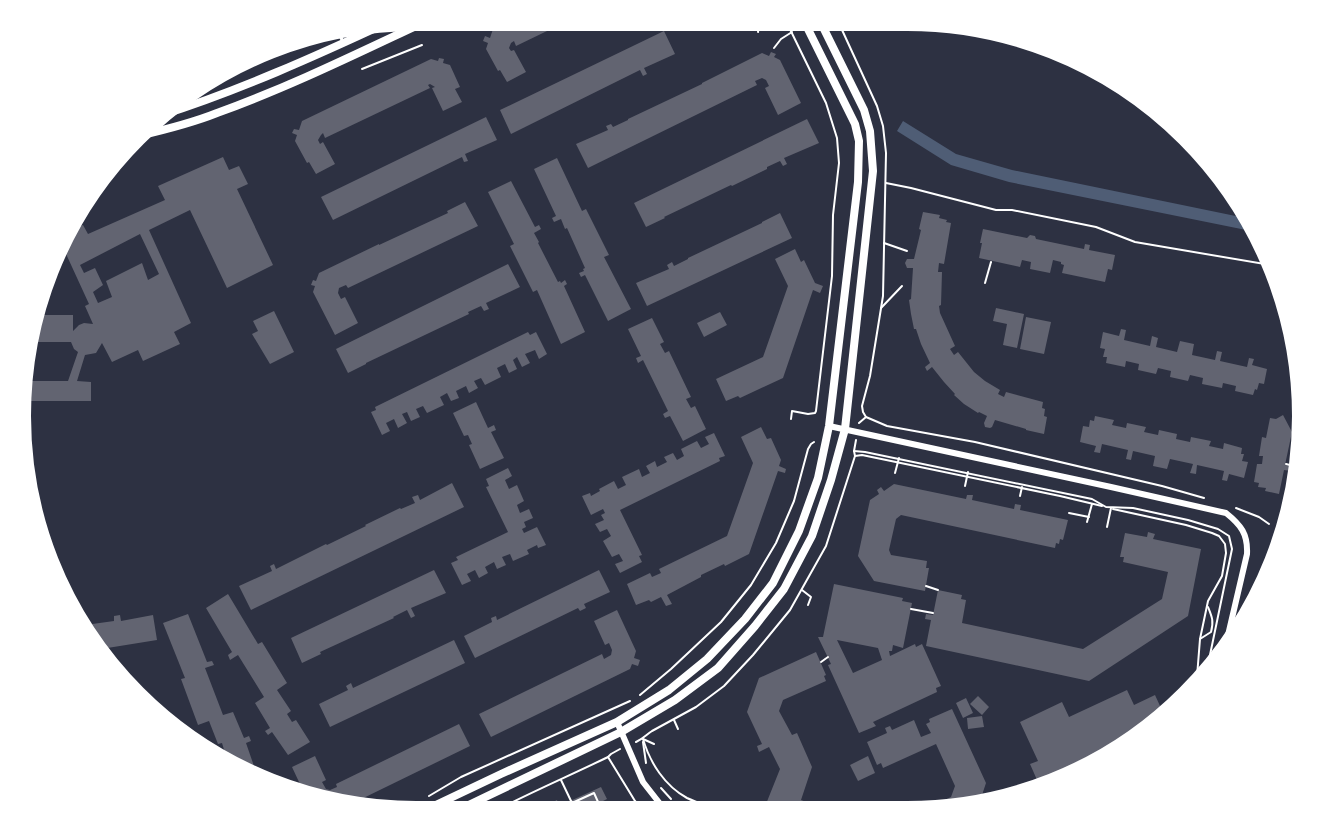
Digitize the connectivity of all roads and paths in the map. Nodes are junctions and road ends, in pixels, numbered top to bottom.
1 (414, 27) edge
2 (759, 27) edge
3 (789, 27) edge
4 (807, 27) edge
5 (823, 27) edge
6 (373, 29) edge
7 (758, 32) dead end
8 (792, 32) junction
9 (339, 34) edge
10 (344, 43) junction
11 (422, 45) dead end
12 (774, 48) dead end
13 (362, 69) dead end
14 (173, 112) edge
15 (151, 132) edge
16 (884, 243) junction
17 (907, 250) dead end
18 (991, 262) dead end
19 (1265, 264) edge
20 (986, 283) dead end
21 (902, 286) dead end
22 (881, 308) junction
23 (815, 412) junction
24 (819, 415) dead end
25 (866, 417) junction
26 (791, 419) dead end
27 (859, 422) dead end
28 (829, 426) junction
29 (845, 429) junction
30 (814, 442) dead end
31 (854, 451) dead end
32 (855, 456) dead end
33 (899, 458) junction
34 (898, 463) junction
35 (1286, 464) dead end
36 (1293, 466) edge
37 (968, 472) junction
38 (895, 473) dead end
39 (967, 477) junction
40 (1022, 484) junction
41 (965, 486) dead end
42 (1022, 488) junction
43 (1020, 496) dead end
44 (1206, 498) dead end
45 (1092, 504) junction
46 (1227, 505) dead end
47 (1106, 507) junction
48 (1111, 508) junction
49 (1070, 513) dead end
50 (1089, 517) junction
51 (1088, 522) dead end
52 (1269, 524) dead end
53 (1107, 527) dead end
54 (926, 586) dead end
55 (802, 590) dead end
56 (938, 590) dead end
57 (808, 605) dead end
58 (1208, 606) junction
59 (911, 609) dead end
60 (933, 613) dead end
61 (1214, 627) junction
62 (1228, 635) edge
63 (1200, 639) junction
64 (828, 657) dead end
65 (821, 662) dead end
66 (1208, 662) edge
67 (1197, 674) edge
68 (591, 712) dead end
69 (594, 717) junction
70 (674, 719) dead end
71 (616, 722) junction
72 (678, 729) dead end
73 (621, 732) junction
74 (643, 739) junction
75 (654, 744) dead end
76 (647, 769) dead end
77 (501, 774) junction
78 (561, 780) junction
79 (657, 784) dead end
80 (507, 786) junction
81 (425, 793) dead end
82 (417, 802) dead end
83 (572, 803) junction
84 (411, 805) edge
85 (436, 805) edge
86 (468, 805) edge
87 (506, 805) edge
88 (568, 805) edge
89 (599, 805) edge
90 (638, 805) edge
91 (663, 805) edge
92 (682, 805) edge
93 (705, 805) edge

1 - 15 main road
2 - 7 path
3 - 8 path
4 - 28 main road
5 - 29 main road
6 - 10 main road
8 - 12 path
8 - 23 path
9 - 10 lane
10 - 14 main road
11 - 13 path
16 - 17 path
16 - 19 path
16 - 22 path
18 - 20 path
21 - 22 path
22 - 25 path
23 - 24 path
23 - 26 path
25 - 27 path
25 - 44 path
28 - 29 street
28 - 71 main road
29 - 62 street
29 - 73 main road
30 - 69 path
31 - 33 path
32 - 34 path
33 - 34 path
33 - 37 path
34 - 38 path
34 - 39 path
35 - 36 path
37 - 39 path
37 - 40 path
39 - 41 path
39 - 42 path
40 - 42 path
40 - 47 path
42 - 43 path
42 - 45 path
45 - 47 path
45 - 50 path
46 - 52 path
47 - 48 path
47 - 61 path
48 - 53 path
48 - 58 path
49 - 50 path
50 - 51 path
54 - 56 path
55 - 57 path
58 - 61 path
58 - 63 path
59 - 60 path
61 - 63 path
61 - 66 path
63 - 67 path
64 - 65 path
68 - 69 path
69 - 81 path
70 - 72 path
71 - 73 street
71 - 77 main road
73 - 80 main road
73 - 91 street
74 - 75 path
74 - 76 path
74 - 93 path
77 - 80 lane
77 - 85 main road
78 - 83 path
78 - 87 path
78 - 90 path
79 - 92 path
80 - 86 main road
82 - 84 path
83 - 88 path
83 - 89 path

